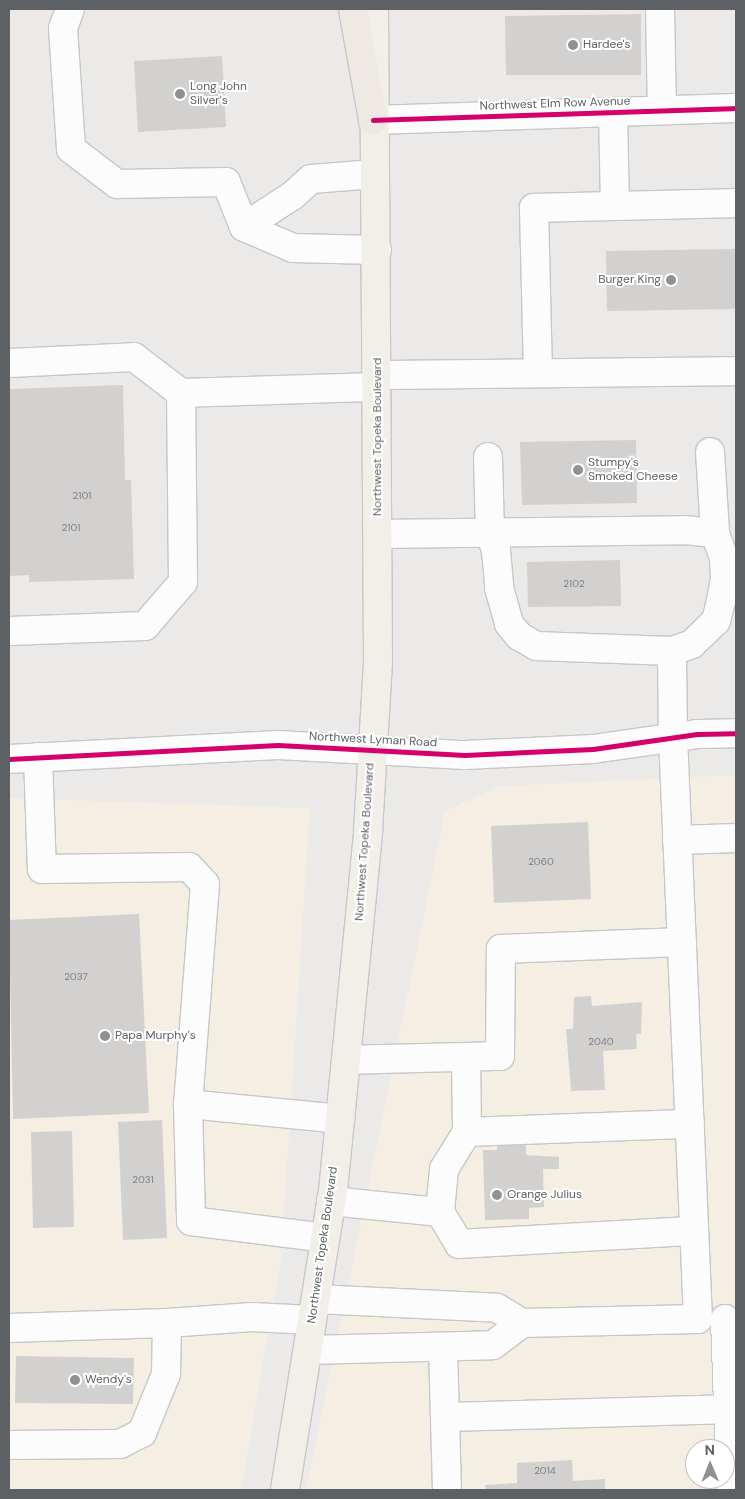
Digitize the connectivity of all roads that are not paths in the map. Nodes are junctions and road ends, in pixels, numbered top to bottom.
1 (70, 9) edge
2 (353, 9) edge
3 (374, 9) edge
4 (660, 9) edge
5 (736, 108) edge
6 (662, 110) junction
7 (613, 112) junction
8 (374, 120) junction
9 (375, 174) junction
10 (736, 203) edge
11 (615, 206) junction
12 (244, 227) junction
13 (376, 250) junction
14 (9, 363) edge
15 (736, 371) edge
16 (538, 373) junction
17 (377, 381) junction
18 (181, 393) junction
19 (710, 452) dead end
20 (488, 457) dead end
21 (490, 533) junction
22 (715, 533) junction
23 (378, 534) junction
24 (9, 631) edge
25 (672, 651) junction
26 (736, 733) edge
27 (673, 738) junction
28 (373, 750) junction
29 (38, 757) junction
30 (9, 759) edge
31 (736, 838) edge
32 (677, 840) junction
33 (682, 942) junction
34 (466, 1057) junction
35 (347, 1060) junction
36 (188, 1104) junction
37 (340, 1119) junction
38 (690, 1124) junction
39 (466, 1132) junction
40 (331, 1201) junction
41 (440, 1212) junction
42 (694, 1232) junction
43 (325, 1238) junction
44 (314, 1309) junction
45 (720, 1319) edge
46 (167, 1323) junction
47 (522, 1323) junction
48 (9, 1328) edge
49 (443, 1347) junction
50 (308, 1350) junction
51 (728, 1409) junction
52 (445, 1417) junction
53 (9, 1445) edge
54 (285, 1490) edge
55 (447, 1490) edge
56 (731, 1490) edge

1 - 12 street
2 - 8 highway
3 - 8 main road, Northwest Topeka Boulevard
4 - 6 street
5 - 6 street, Northwest Elm Row Avenue
6 - 7 street, Northwest Elm Row Avenue
7 - 8 street, Northwest Elm Row Avenue
7 - 11 street
8 - 9 main road, Northwest Topeka Boulevard
9 - 12 street
9 - 13 main road, Northwest Topeka Boulevard
10 - 11 street
11 - 16 street
12 - 13 street
13 - 17 main road, Northwest Topeka Boulevard
14 - 18 street
15 - 16 street
16 - 17 street
17 - 18 street
17 - 23 main road, Northwest Topeka Boulevard
18 - 24 street
19 - 22 street
20 - 21 street
21 - 22 street
21 - 23 street
21 - 25 street
22 - 25 street
23 - 28 main road, Northwest Topeka Boulevard
25 - 27 street
26 - 27 street, Northwest Lyman Road
27 - 28 street, Northwest Lyman Road
27 - 32 street
28 - 29 street, Northwest Lyman Road
28 - 35 main road, Northwest Topeka Boulevard
29 - 30 street, Northwest Lyman Road
29 - 36 street
31 - 32 street
32 - 33 street
33 - 34 street
33 - 38 street
34 - 35 street
34 - 39 street
35 - 37 main road, Northwest Topeka Boulevard
36 - 37 street
36 - 43 street
37 - 40 main road, Northwest Topeka Boulevard
38 - 39 street
38 - 42 street
39 - 41 street
40 - 41 street
40 - 43 main road, Northwest Topeka Boulevard
41 - 42 street
42 - 45 street
43 - 44 main road, Northwest Topeka Boulevard
44 - 46 street
44 - 47 street
44 - 50 main road, Northwest Topeka Boulevard
45 - 47 street
45 - 51 street
46 - 48 street
46 - 53 street
47 - 49 street
49 - 50 street
49 - 52 street
50 - 54 main road, Northwest Topeka Boulevard
51 - 52 street
51 - 56 street
52 - 55 street

